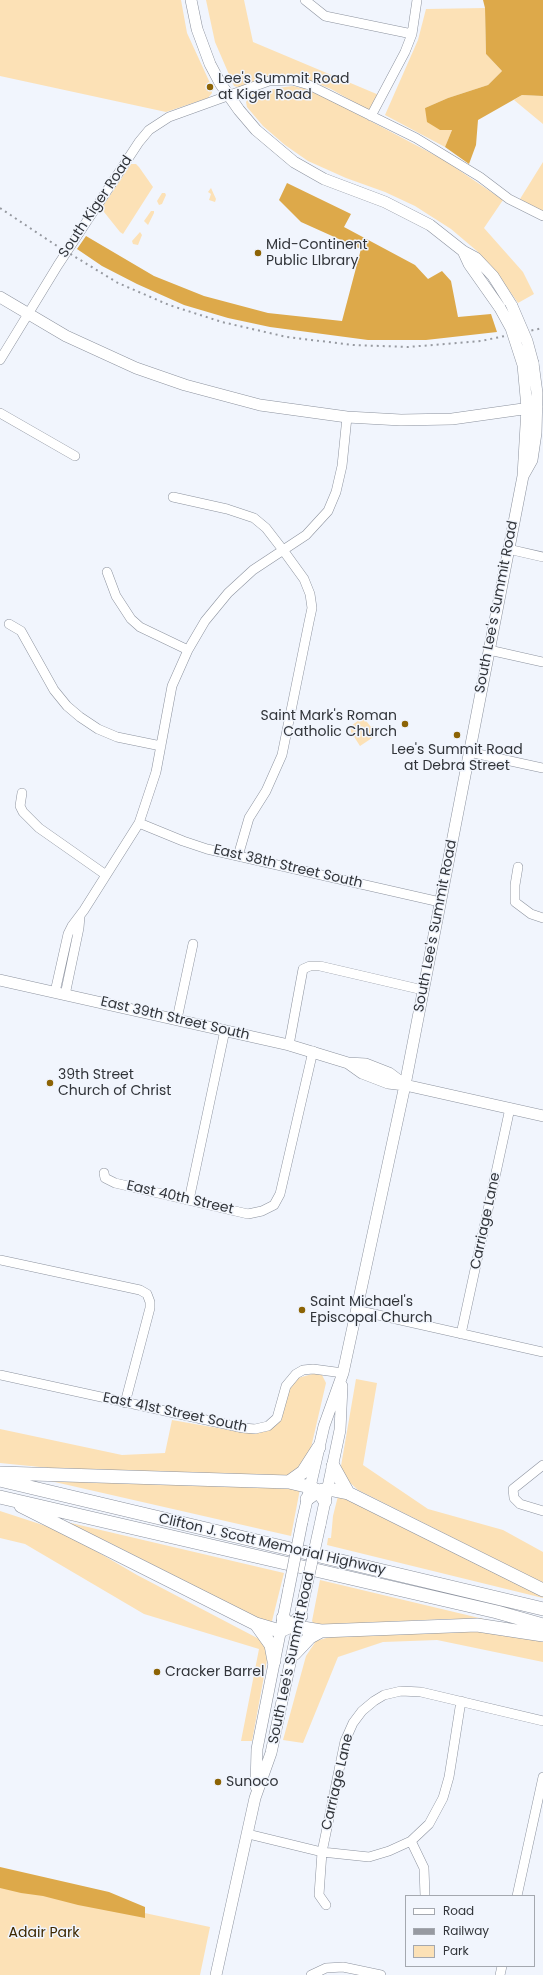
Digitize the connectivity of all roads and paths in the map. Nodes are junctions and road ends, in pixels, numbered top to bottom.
1 (190, 0) edge
2 (304, 0) edge
3 (417, 0) edge
4 (412, 34) junction
5 (228, 94) junction
6 (371, 116) junction
7 (543, 216) edge
8 (462, 251) junction
9 (0, 297) edge
10 (27, 314) junction
11 (0, 360) edge
12 (528, 364) junction
13 (536, 407) edge
14 (0, 413) edge
15 (347, 417) junction
16 (75, 456) dead end
17 (173, 496) dead end
18 (508, 549) junction
19 (283, 550) junction
20 (543, 557) edge
21 (107, 572) dead end
22 (9, 624) dead end
23 (188, 650) junction
24 (489, 650) junction
25 (543, 662) edge
26 (161, 746) junction
27 (469, 752) junction
28 (543, 768) edge
29 (22, 793) dead end
30 (139, 823) junction
31 (238, 856) junction
32 (518, 867) dead end
33 (106, 875) junction
34 (440, 902) junction
35 (543, 918) edge
36 (193, 944) dead end
37 (0, 980) edge
38 (423, 990) junction
39 (60, 994) junction
40 (177, 1019) junction
41 (225, 1030) junction
42 (289, 1045) junction
43 (313, 1051) junction
44 (405, 1085) junction
45 (510, 1108) junction
46 (543, 1116) edge
47 (104, 1173) dead end
48 (189, 1200) junction
49 (0, 1260) edge
50 (356, 1310) junction
51 (461, 1334) junction
52 (543, 1352) edge
53 (343, 1374) junction
54 (0, 1375) edge
55 (125, 1403) junction
56 (319, 1446) junction
57 (543, 1465) edge
58 (332, 1466) junction
59 (0, 1473) edge
60 (0, 1480) edge
61 (289, 1482) junction
62 (318, 1493) junction
63 (348, 1493) junction
64 (2, 1497) edge
65 (543, 1510) edge
66 (543, 1590) edge
67 (543, 1609) edge
68 (256, 1624) junction
69 (291, 1624) junction
70 (543, 1625) edge
71 (322, 1631) junction
72 (543, 1635) edge
73 (294, 1654) junction
74 (274, 1661) junction
75 (461, 1701) junction
76 (543, 1721) edge
77 (543, 1777) edge
78 (255, 1798) junction
79 (248, 1834) junction
80 (411, 1841) junction
81 (322, 1852) junction
82 (426, 1895) edge
83 (517, 1895) edge
84 (326, 1905) dead end
85 (350, 1972) edge
86 (216, 1975) edge
87 (311, 1975) edge
88 (381, 1975) edge

1 - 5 main road, South Lee's Summit Road
2 - 4 street
3 - 4 street
4 - 6 street
5 - 6 street, South Kiger Road
5 - 8 main road, South Lee's Summit Road
5 - 10 street, South Kiger Road
6 - 7 street, South Kiger Road
8 - 12 main road, South Lee's Summit Road, bridge
8 - 12 main road, South Lee's Summit Road, bridge
9 - 10 main road
10 - 11 street, South Kiger Road
10 - 15 main road
12 - 13 main road, South Lee's Summit Road
13 - 15 main road
13 - 18 main road, South Lee's Summit Road
14 - 16 street
15 - 19 street
17 - 19 street
18 - 20 street
18 - 24 main road, South Lee's Summit Road
19 - 23 street
19 - 31 street
21 - 23 street
22 - 26 street
23 - 26 street
24 - 25 street
24 - 27 main road, South Lee's Summit Road
26 - 30 street
27 - 28 street
27 - 34 main road, South Lee's Summit Road
29 - 33 street
30 - 31 street, East 38th Street South
30 - 33 street
31 - 34 street, East 38th Street South
32 - 35 street
33 - 39 street
34 - 38 main road, South Lee's Summit Road
36 - 40 street
37 - 39 main road, East 39th Street South
38 - 42 street
38 - 44 main road, South Lee's Summit Road
39 - 40 main road, East 39th Street South
40 - 41 main road, East 39th Street South
41 - 42 main road, East 39th Street South
41 - 48 street
42 - 43 main road, East 39th Street South
43 - 44 main road, East 39th Street South
43 - 48 street, East 40th Street
44 - 45 main road, East 39th Street South
44 - 50 main road, South Lee's Summit Road
45 - 46 main road, East 39th Street South
45 - 51 street, Carriage Lane
47 - 48 street, East 40th Street
49 - 55 street
50 - 51 street
50 - 53 main road, South Lee's Summit Road
51 - 52 street
53 - 55 street, East 41st Street South
53 - 56 main road, South Lee's Summit Road
53 - 58 main road, South Lee's Summit Road
54 - 55 street, East 41st Street South
56 - 61 highway
56 - 62 main road, South Lee's Summit Road
57 - 65 street
58 - 62 main road, South Lee's Summit Road
58 - 63 highway
59 - 61 highway
60 - 67 highway, Clifton J. Scott Memorial Highway
61 - 62 highway
62 - 63 highway
62 - 69 main road, South Lee's Summit Road, bridge
62 - 69 main road, South Lee's Summit Road, bridge
63 - 66 highway
64 - 68 highway
64 - 70 highway, Clifton J. Scott Memorial Highway
68 - 69 highway
68 - 74 highway
69 - 71 highway
69 - 73 main road, South Lee's Summit Road
69 - 74 main road, South Lee's Summit Road
71 - 72 highway
71 - 73 highway
73 - 78 main road, South Lee's Summit Road
74 - 78 main road, South Lee's Summit Road
75 - 76 street, Carriage Lane
75 - 80 street
75 - 81 street, Carriage Lane
77 - 83 street
78 - 79 main road, South Lee's Summit Road
79 - 81 street
79 - 86 main road, South Lee's Summit Road
80 - 81 street
80 - 82 street
81 - 84 street, Carriage Lane
85 - 87 street
85 - 88 street

